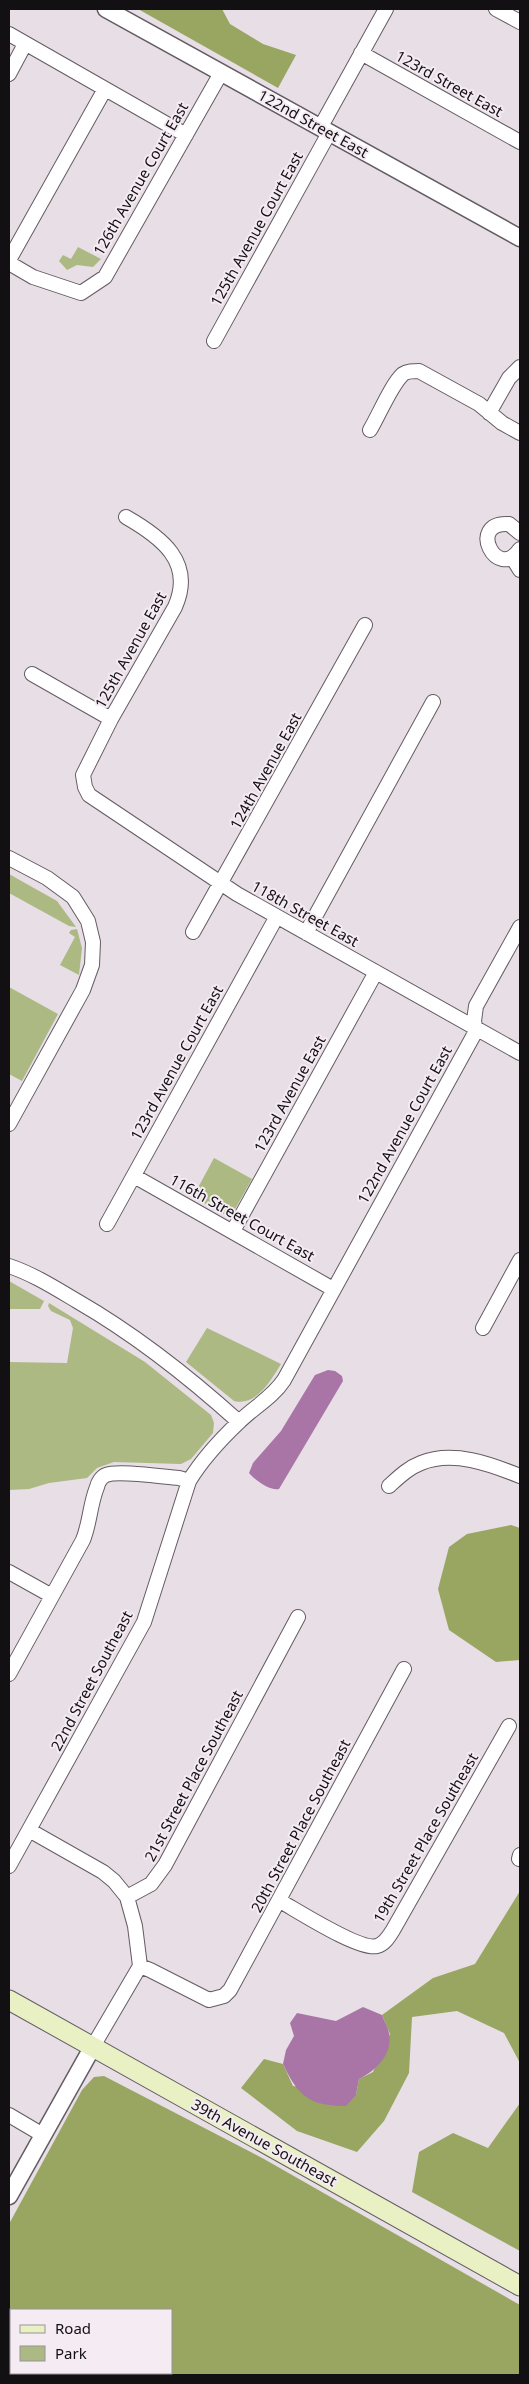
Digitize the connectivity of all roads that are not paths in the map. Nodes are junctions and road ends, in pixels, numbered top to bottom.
1 (106, 9) edge
2 (386, 9) edge
3 (496, 9) edge
4 (520, 22) edge
5 (9, 34) edge
6 (26, 44) junction
7 (361, 53) junction
8 (221, 73) junction
9 (9, 74) edge
10 (105, 89) junction
11 (324, 130) junction
12 (186, 134) junction
13 (520, 142) edge
14 (520, 238) edge
15 (9, 261) edge
16 (214, 341) dead end
17 (520, 367) edge
18 (489, 413) junction
19 (370, 430) dead end
20 (520, 433) edge
21 (126, 517) dead end
22 (520, 533) edge
23 (516, 553) edge
24 (520, 570) edge
25 (365, 625) dead end
26 (32, 674) dead end
27 (433, 702) dead end
28 (111, 719) junction
29 (85, 787) joint
30 (9, 858) edge
31 (222, 884) junction
32 (276, 918) junction
33 (520, 927) edge
34 (193, 932) dead end
35 (306, 934) junction
36 (376, 972) junction
37 (476, 1031) junction
38 (520, 1053) edge
39 (9, 1124) edge
40 (134, 1176) junction
41 (107, 1224) dead end
42 (233, 1231) junction
43 (520, 1260) edge
44 (9, 1266) edge
45 (333, 1288) junction
46 (483, 1328) dead end
47 (307, 1337) joint
48 (239, 1422) junction
49 (520, 1476) edge
50 (190, 1481) junction
51 (389, 1486) dead end
52 (9, 1572) edge
53 (52, 1596) junction
54 (298, 1617) dead end
55 (404, 1669) dead end
56 (9, 1674) edge
57 (509, 1726) dead end
58 (29, 1830) junction
59 (9, 1866) edge
60 (127, 1898) junction
61 (280, 1901) junction
62 (140, 1966) junction
63 (9, 2000) edge
64 (92, 2048) junction
65 (9, 2115) edge
66 (43, 2135) junction
67 (9, 2196) edge
68 (520, 2286) edge

1 - 8 street, 122nd Street East
2 - 7 street, 125th Avenue Court East
3 - 4 street
5 - 6 street
6 - 9 street
6 - 10 street
7 - 11 street, 125th Avenue Court East
7 - 13 street, 123rd Street East
8 - 11 street, 122nd Street East
8 - 12 street, 126th Avenue Court East
10 - 12 street
10 - 15 street
11 - 14 street, 122nd Street East
11 - 16 street, 125th Avenue Court East
12 - 15 street, 126th Avenue Court East
17 - 18 street
18 - 19 street
18 - 20 street
21 - 28 street, 125th Avenue East
22 - 23 street
23 - 24 street
25 - 31 street, 124th Avenue East
26 - 28 street
27 - 35 street
28 - 29 street, 125th Avenue East
29 - 31 street, 118th Street East
30 - 39 street
31 - 32 street, 118th Street East
31 - 34 street, 124th Avenue East
32 - 35 street, 118th Street East
32 - 40 street, 123rd Avenue Court East
33 - 37 street, 122nd Avenue Court East
35 - 36 street, 118th Street East
36 - 37 street, 118th Street East
36 - 42 street, 123rd Avenue East
37 - 38 street, 118th Street East
37 - 45 street, 122nd Avenue Court East
40 - 41 street, 123rd Avenue Court East
40 - 42 street, 116th Street Court East
42 - 45 street, 116th Street Court East
43 - 46 street
44 - 48 street
45 - 47 street, 122nd Avenue Court East
47 - 48 street, 22nd Street Southeast
48 - 50 street, 22nd Street Southeast
49 - 51 street
50 - 53 street
50 - 58 street, 22nd Street Southeast
52 - 53 street
53 - 56 street
54 - 60 street, 21st Street Place Southeast
55 - 61 street, 20th Street Place Southeast
57 - 61 street, 19th Street Place Southeast
58 - 59 street, 22nd Street Southeast
58 - 60 street
60 - 62 street
61 - 62 street, 20th Street Place Southeast
62 - 64 street
63 - 64 main road, 39th Avenue Southeast
64 - 66 street
64 - 68 main road, 39th Avenue Southeast
65 - 66 street
66 - 67 street

